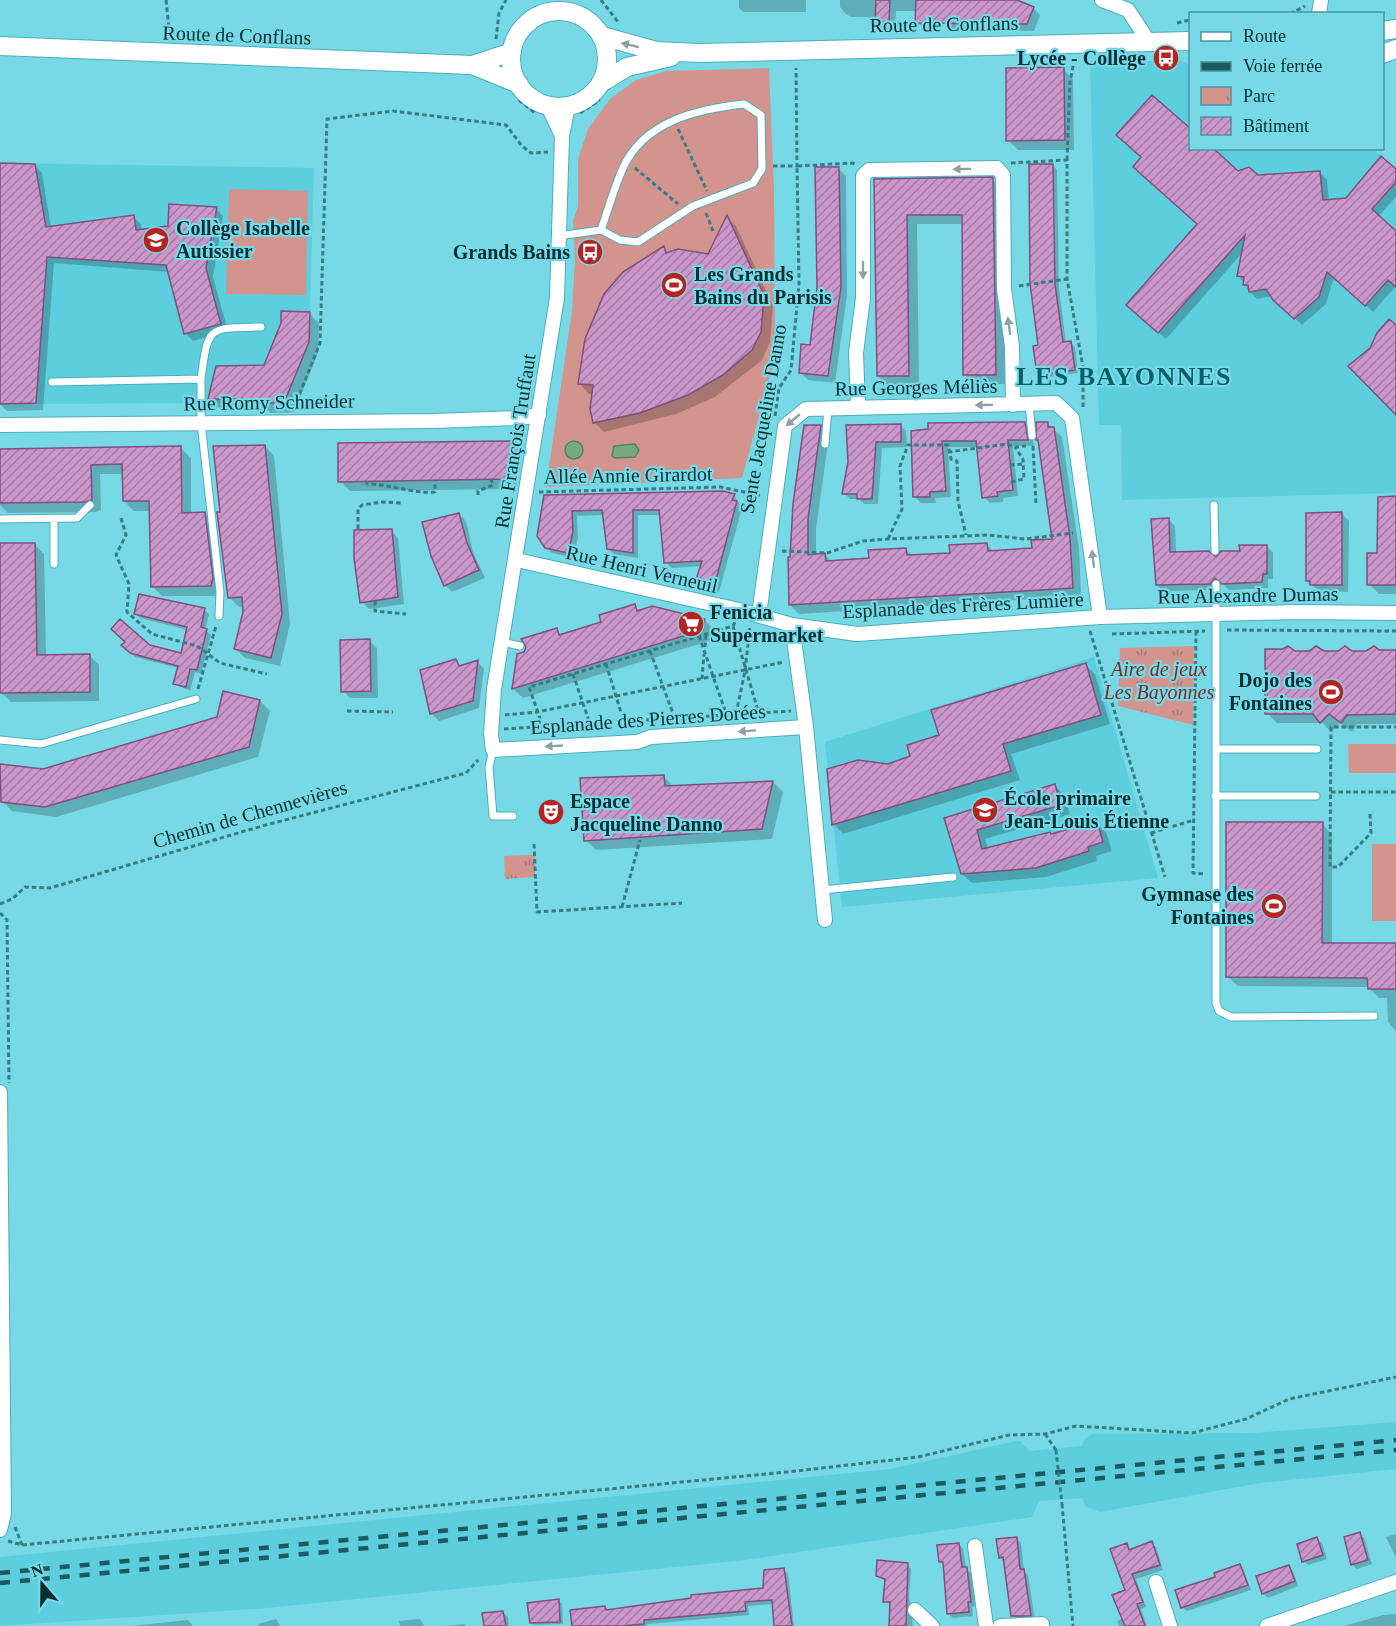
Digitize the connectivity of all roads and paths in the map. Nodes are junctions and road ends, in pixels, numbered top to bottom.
1 (166, 0) edge
2 (506, 0) edge
3 (601, 0) edge
4 (1102, 0) edge
5 (1317, 6) edge
6 (537, 9) edge
7 (582, 9) edge
8 (1297, 12) edge
9 (623, 26) dead end
10 (602, 36) junction
11 (1189, 41) edge
12 (494, 42) dead end
13 (1149, 42) junction
14 (0, 46) edge
15 (512, 52) junction
16 (699, 53) junction
17 (1075, 54) dead end
18 (171, 55) junction
19 (796, 60) dead end
20 (472, 64) junction
21 (603, 89) junction
22 (518, 91) junction
23 (548, 106) junction
24 (568, 106) junction
25 (674, 120) junction
26 (561, 132) junction
27 (1067, 160) junction
28 (627, 161) junction
29 (762, 165) junction
30 (797, 166) junction
31 (1000, 171) junction
32 (866, 172) junction
33 (711, 199) junction
34 (687, 210) junction
35 (706, 212) junction
36 (601, 230) junction
37 (713, 231) dead end
38 (558, 236) junction
39 (1068, 279) junction
40 (1004, 289) junction
41 (261, 327) dead end
42 (201, 379) junction
43 (52, 382) dead end
44 (1029, 404) junction
45 (1013, 405) junction
46 (858, 406) junction
47 (828, 408) junction
48 (539, 415) junction
49 (1072, 418) junction
50 (775, 420) dead end
51 (288, 421) junction
52 (201, 423) junction
53 (0, 425) edge
54 (1032, 436) dead end
55 (825, 444) dead end
56 (1015, 447) junction
57 (948, 452) junction
58 (1023, 464) junction
59 (1010, 465) dead end
60 (491, 479) dead end
61 (435, 480) dead end
62 (367, 481) dead end
63 (1011, 482) dead end
64 (765, 490) dead end
65 (527, 492) junction
66 (478, 495) dead end
67 (764, 496) junction
68 (401, 503) dead end
69 (1036, 504) dead end
70 (90, 505) dead end
71 (1214, 505) dead end
72 (763, 507) dead end
73 (121, 518) dead end
74 (0, 519) edge
75 (54, 519) junction
76 (358, 530) dead end
77 (1090, 531) junction
78 (966, 536) junction
79 (888, 538) junction
80 (767, 551) junction
81 (1215, 551) dead end
82 (517, 560) junction
83 (54, 564) dead end
84 (1216, 584) dead end
85 (375, 600) dead end
86 (1396, 613) edge
87 (406, 614) dead end
88 (1216, 614) junction
89 (759, 615) junction
90 (219, 616) joint
91 (737, 617) dead end
92 (1100, 617) junction
93 (792, 625) junction
94 (733, 626) junction
95 (1088, 626) dead end
96 (1217, 630) junction
97 (1196, 631) junction
98 (1396, 631) edge
99 (706, 634) junction
100 (1112, 634) dead end
101 (699, 636) junction
102 (502, 642) junction
103 (520, 646) dead end
104 (704, 650) junction
105 (650, 651) junction
106 (208, 653) junction
107 (797, 660) junction
108 (606, 664) junction
109 (745, 671) junction
110 (267, 674) dead end
111 (573, 674) junction
112 (713, 677) junction
113 (702, 679) junction
114 (664, 687) junction
115 (617, 696) junction
116 (196, 699) joint
117 (584, 702) junction
118 (803, 710) junction
119 (347, 711) dead end
120 (393, 712) dead end
121 (537, 712) junction
122 (759, 714) junction
123 (500, 715) dead end
124 (735, 715) junction
125 (727, 716) junction
126 (675, 719) junction
127 (624, 722) junction
128 (590, 724) junction
129 (544, 727) junction
130 (806, 727) junction
131 (1396, 727) edge
132 (491, 734) junction
133 (0, 740) edge
134 (1216, 748) junction
135 (1317, 749) dead end
136 (487, 753) junction
137 (1330, 792) junction
138 (1396, 792) edge
139 (1215, 796) junction
140 (1316, 796) dead end
141 (1370, 814) dead end
142 (513, 816) dead end
143 (1194, 820) junction
144 (1151, 833) junction
145 (639, 840) dead end
146 (534, 844) dead end
147 (1214, 874) junction
148 (953, 877) dead end
149 (1165, 877) dead end
150 (822, 890) junction
151 (682, 903) dead end
152 (0, 904) edge
153 (622, 907) junction
154 (825, 920) dead end
155 (1374, 1016) dead end
156 (0, 1092) edge
157 (1396, 1377) edge
158 (1045, 1434) junction
159 (0, 1530) edge
160 (0, 1538) edge
161 (975, 1546) dead end
162 (1156, 1582) dead end
163 (1396, 1582) edge
164 (915, 1610) dead end
165 (1042, 1624) dead end
166 (932, 1626) edge
167 (986, 1626) edge
168 (1000, 1626) edge
169 (1073, 1626) edge
170 (1170, 1626) edge
171 (1267, 1626) edge

1 - 18 path
2 - 12 path
3 - 9 path
4 - 13 street
5 - 8 path
6 - 7 main road
6 - 15 main road
7 - 10 main road
16 -> 10 main road, Route de Conflans
10 - 21 main road
11 - 13 main road, Route de Conflans
13 - 16 main road, Route de Conflans
14 - 18 main road, Route de Conflans
15 - 20 main road, Route de Conflans
15 - 22 main road
16 - 21 main road, Route de Conflans
17 - 27 path
18 - 20 main road, Route de Conflans
19 - 30 path, Sente Jacqueline Danno
20 - 22 main road, Route de Conflans
21 - 24 main road
21 - 26 path
22 - 23 main road
22 - 26 path
23 - 24 main road
23 - 26 street
24 - 26 street
25 - 28 lane
25 - 29 lane
25 - 33 path
26 - 38 street, Rue François Truffaut
26 - 51 path
27 - 31 path
27 - 39 path
28 - 34 path
28 - 36 lane
29 - 30 path
29 - 33 lane
30 - 32 path
30 - 50 path, Sente Jacqueline Danno
31 -> 32 street
31 - 40 street
32 -> 46 street
33 - 34 lane
33 - 35 path
34 - 35 path
34 - 36 lane
35 - 37 path
36 - 38 lane
38 - 48 street, Rue François Truffaut
39 - 40 path
39 - 49 path
45 -> 40 street
41 - 42 lane
42 - 43 lane
42 - 52 lane
44 - 45 street, Rue Georges Méliès
44 - 49 street, Rue Georges Méliès
44 - 54 lane
45 -> 46 street, Rue Georges Méliès
46 - 47 street, Rue Georges Méliès
47 - 55 lane
47 -> 80 street, Rue Georges Méliès
48 - 51 street, Rue Romy Schneider
48 - 65 street, Rue François Truffaut
49 - 77 street
51 - 52 street, Rue Romy Schneider
52 - 53 street, Rue Romy Schneider
52 - 90 lane
56 - 57 path
56 - 58 path
56 - 69 path
57 - 78 path
57 - 79 path
58 - 59 path
58 - 63 path
60 - 66 path
61 - 62 path
64 - 67 path, Sente Jacqueline Danno
65 - 67 path, Allée Annie Girardot
65 - 82 street, Rue François Truffaut
67 - 72 path, Sente Jacqueline Danno
68 - 76 path
70 - 75 lane
71 - 81 lane
73 - 106 path
74 - 75 lane
75 - 83 lane
77 - 78 path
92 -> 77 street
78 - 79 path
79 - 80 path
80 - 89 street, Rue Georges Méliès
82 - 89 street, Rue Henri Verneuil
82 - 102 street, Rue François Truffaut
84 - 88 lane
85 - 87 path
86 - 88 street, Rue Alexandre Dumas
88 - 92 street, Rue Alexandre Dumas
88 - 96 lane
89 - 93 street, Esplanade des Frères Lumière
90 - 106 path
91 - 94 path
92 - 93 street, Esplanade des Frères Lumière
93 - 107 street
94 - 99 path
94 - 109 path
94 - 109 path
95 - 144 path
96 - 97 path
96 - 98 path
96 - 134 lane
97 - 100 path
97 - 143 path
99 - 101 path
99 - 104 path
101 - 104 path
101 - 105 path
102 - 103 lane
102 - 132 street, Rue François Truffaut
104 - 112 path
104 - 113 path
105 - 108 path
105 - 114 path
106 - 110 path
106 - 116 path
107 - 109 path
107 - 118 street
108 - 111 path
108 - 115 path
109 - 112 path
109 - 122 path
109 - 124 path
111 - 117 path
111 - 121 path
112 - 113 path
112 - 125 path
113 - 114 path
114 - 115 path
114 - 126 path
115 - 117 path
115 - 127 path
116 - 133 lane
117 - 121 path
117 - 128 path
118 - 122 path
118 - 130 street
119 - 120 path
121 - 123 path
121 - 129 path
122 - 124 path
124 - 125 path
125 - 126 path
126 - 127 path
127 - 128 path
128 - 129 path
129 - 132 path
130 -> 136 street, Esplanade des Pierres Dorées
130 - 150 street
131 - 137 path
132 - 136 street, Rue François Truffaut
134 - 135 lane
134 - 139 lane
136 - 142 lane
136 - 152 path, Chemin de Chennevières
137 - 138 path
137 - 141 path
139 - 140 lane
139 - 147 lane
143 - 144 path
143 - 147 path
144 - 149 path
145 - 153 path
146 - 153 path
147 - 155 lane
148 - 150 lane
150 - 154 street
151 - 153 path
156 - 159 street
157 - 158 path
158 - 160 path
158 - 169 path, bridge
161 - 167 street
162 - 170 street
163 - 171 street
164 - 166 street
165 - 168 street

